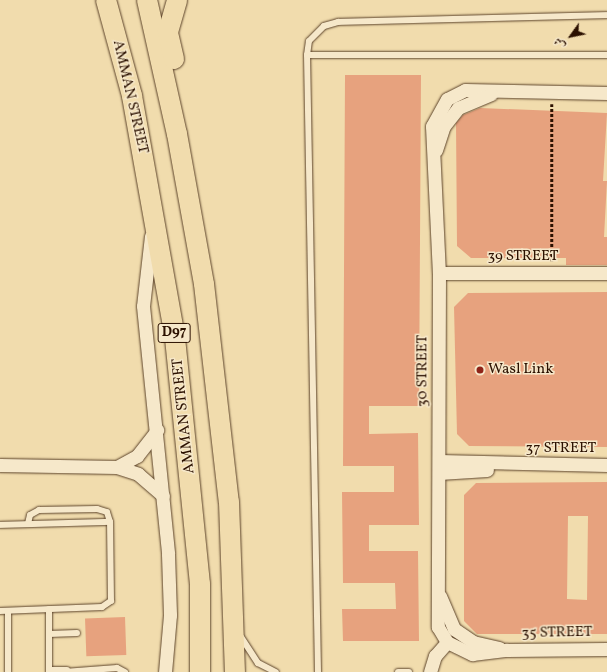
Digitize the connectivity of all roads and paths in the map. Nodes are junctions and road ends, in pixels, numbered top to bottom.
1 (106, 0) edge
2 (147, 0) edge
3 (177, 0) edge
4 (607, 15) edge
5 (607, 55) edge
6 (306, 56) junction
7 (552, 93) junction
8 (607, 93) edge
9 (177, 134) junction
10 (156, 216) junction
11 (439, 273) junction
12 (552, 273) junction
13 (607, 273) edge
14 (157, 430) junction
15 (0, 465) edge
16 (607, 465) edge
17 (117, 467) junction
18 (439, 467) junction
19 (163, 496) junction
20 (110, 522) junction
21 (0, 524) edge
22 (28, 524) junction
23 (439, 588) junction
24 (49, 609) junction
25 (0, 611) edge
26 (8, 611) junction
27 (234, 623) junction
28 (77, 633) dead end
29 (49, 634) junction
30 (447, 642) junction
31 (607, 649) edge
32 (507, 650) junction
33 (49, 671) edge
34 (65, 671) edge
35 (8, 672) edge
36 (125, 672) edge
37 (165, 672) edge
38 (200, 672) edge
39 (235, 672) edge
40 (276, 672) edge
41 (318, 672) edge
42 (398, 672) edge
43 (408, 672) edge
44 (430, 672) edge

1 - 10 main road, AMMAN STREET / D97
2 - 9 main road, D97
3 - 9 main road
4 - 6 lane
5 - 6 lane
6 - 41 lane
7 - 8 street, 30 STREET
7 - 11 street, 30 STREET
7 - 12 path
9 - 27 main road, D97
10 - 14 street
10 - 38 main road, AMMAN STREET / D97
11 - 12 street, 39 STREET
11 - 18 street, 30 STREET
12 - 13 street, 39 STREET
14 - 17 street
14 - 19 street
15 - 17 street
16 - 18 street, 37 STREET
17 - 19 street
18 - 23 street, 30 STREET
19 - 37 street
20 - 22 lane
20 - 22 lane
20 - 24 lane
21 - 22 lane
23 - 30 street, 30 STREET
23 - 32 street, 30 STREET
24 - 26 lane
24 - 29 lane
25 - 26 lane
26 - 35 lane
27 - 39 main road, D97
27 - 40 lane
28 - 29 lane
29 - 33 lane
30 - 32 street
30 - 44 street
31 - 32 street, 35 STREET
33 - 34 lane
34 - 36 lane
42 - 43 lane

